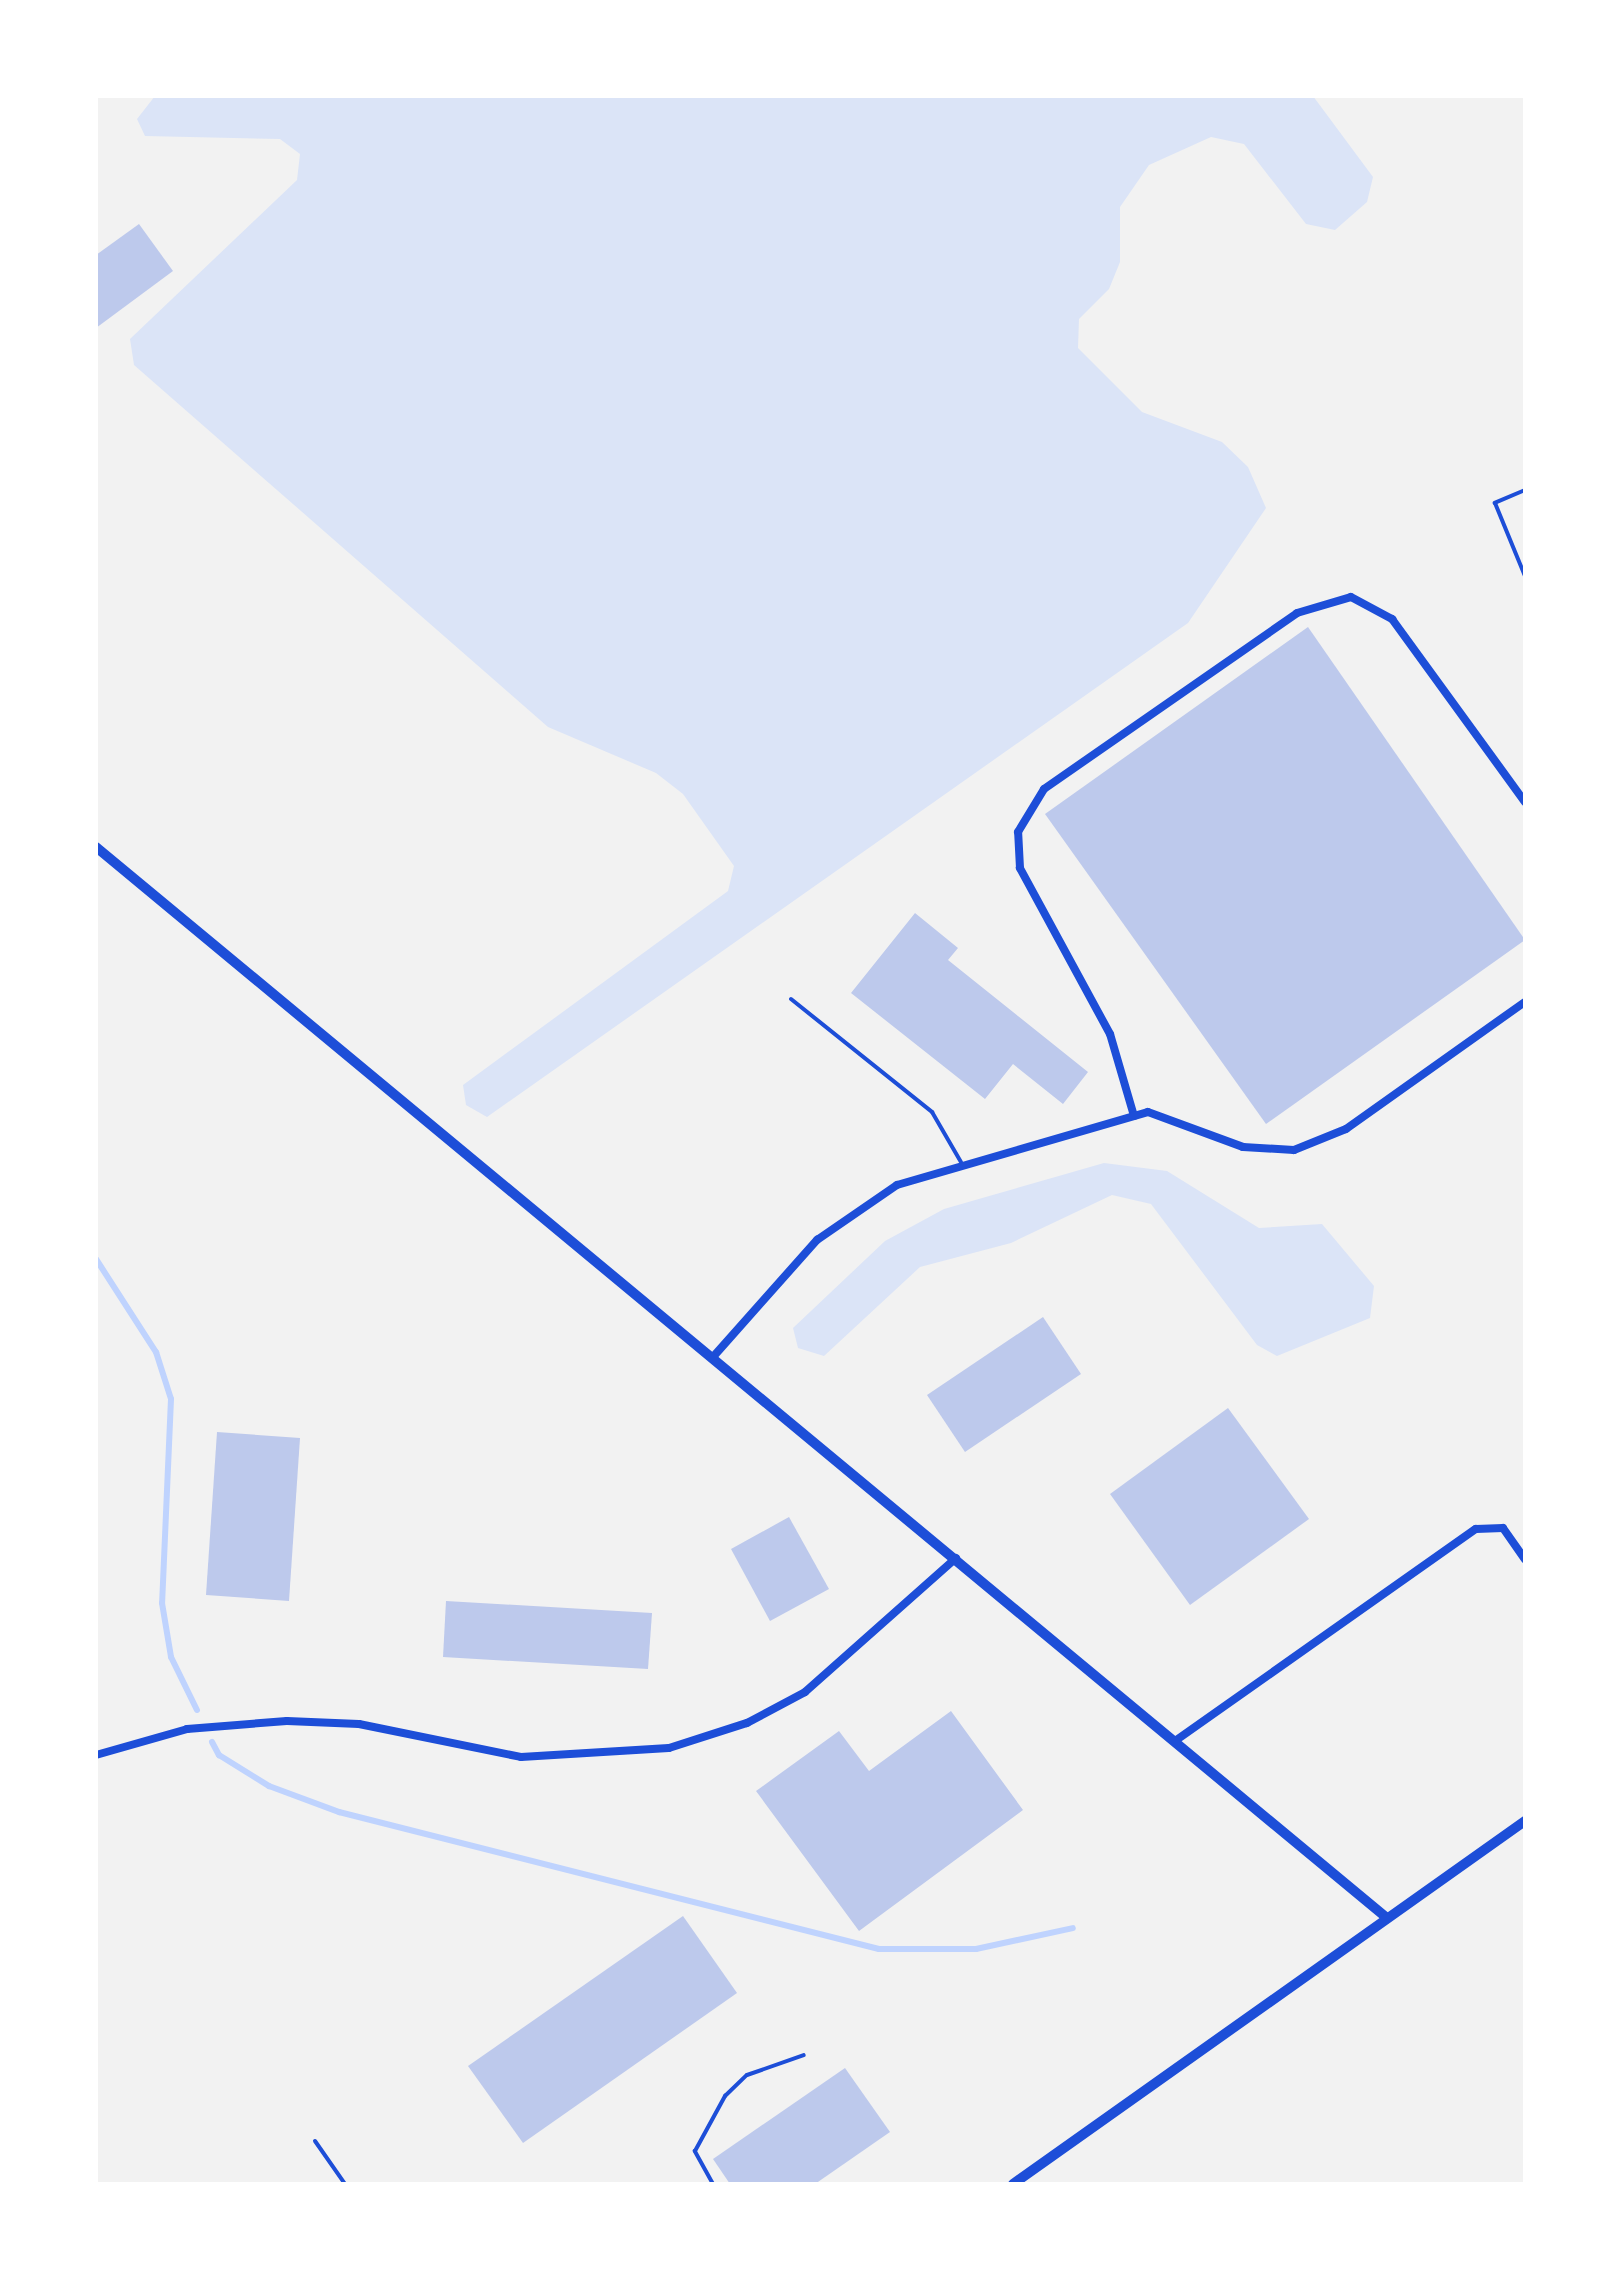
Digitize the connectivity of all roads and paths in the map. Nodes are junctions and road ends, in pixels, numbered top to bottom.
1 (1525, 490) edge
2 (1525, 576) edge
3 (1525, 802) edge
4 (96, 847) edge
5 (791, 999) dead end
6 (1525, 1002) edge
7 (1134, 1116) junction
8 (961, 1162) junction
9 (713, 1357) junction
10 (956, 1558) junction
11 (1525, 1559) edge
12 (1175, 1741) junction
13 (97, 1753) edge
14 (1525, 1821) edge
15 (1387, 1918) junction
16 (804, 2055) dead end
17 (315, 2141) dead end
18 (345, 2184) edge
19 (713, 2184) edge
20 (1013, 2184) edge

1 - 2 lane
3 - 7 street
4 - 9 street
5 - 8 lane
6 - 7 street
7 - 8 street
8 - 9 street
9 - 10 street
10 - 12 street
10 - 13 street
11 - 12 street
12 - 15 street
14 - 15 street
15 - 20 street
16 - 19 lane
17 - 18 lane

